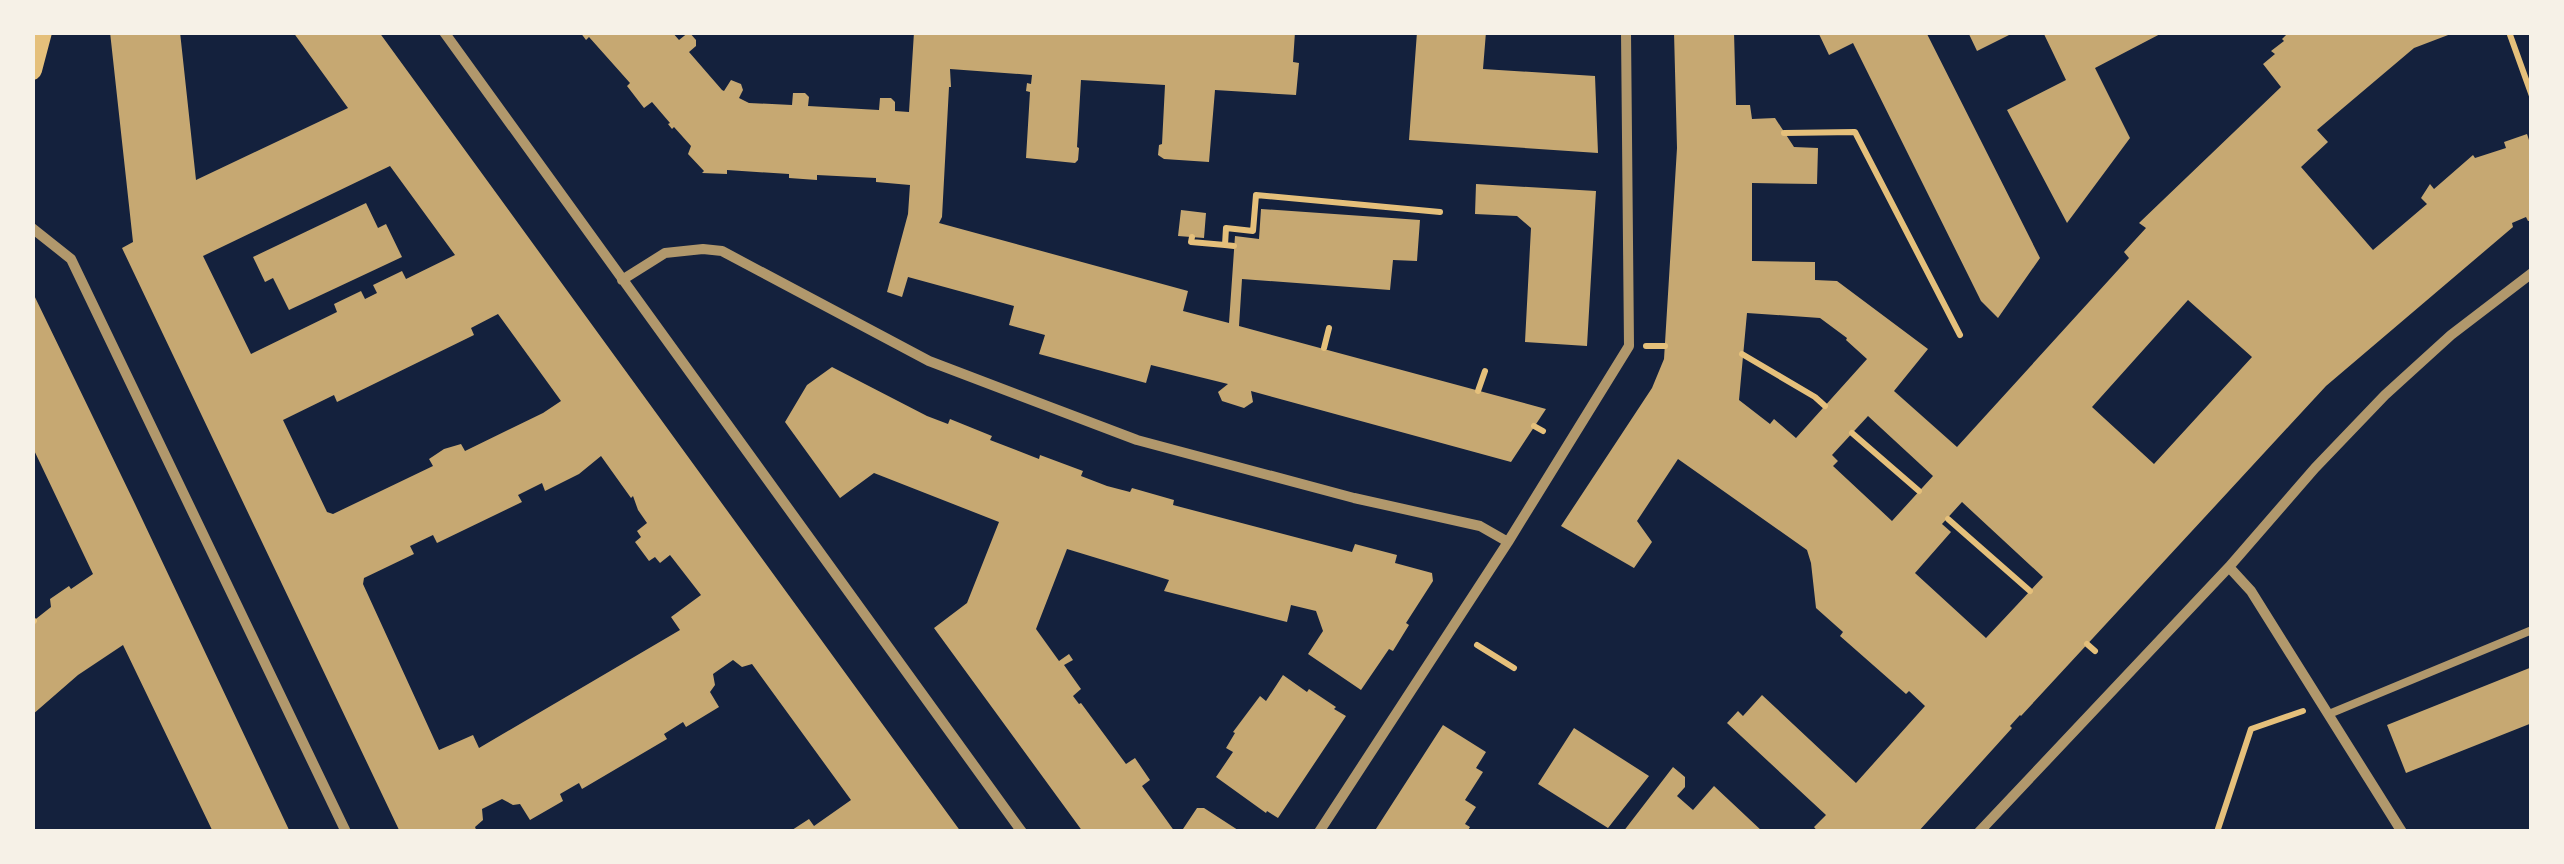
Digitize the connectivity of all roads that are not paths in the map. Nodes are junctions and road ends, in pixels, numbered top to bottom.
1 (42, 32) edge
2 (444, 32) edge
3 (1626, 32) edge
4 (32, 70) edge
5 (32, 228) edge
6 (2532, 273) edge
7 (622, 280) junction
8 (1508, 542) junction
9 (2229, 567) junction
10 (2532, 630) edge
11 (2326, 709) junction
12 (346, 832) edge
13 (1022, 832) edge
14 (1318, 832) edge
15 (1979, 832) edge
16 (2402, 832) edge

1 - 4 main road
2 - 7 street
3 - 8 street
5 - 12 street
6 - 9 street
7 - 8 street
7 - 13 street
8 - 14 street
9 - 11 street
9 - 15 street
10 - 11 lane
11 - 16 street

